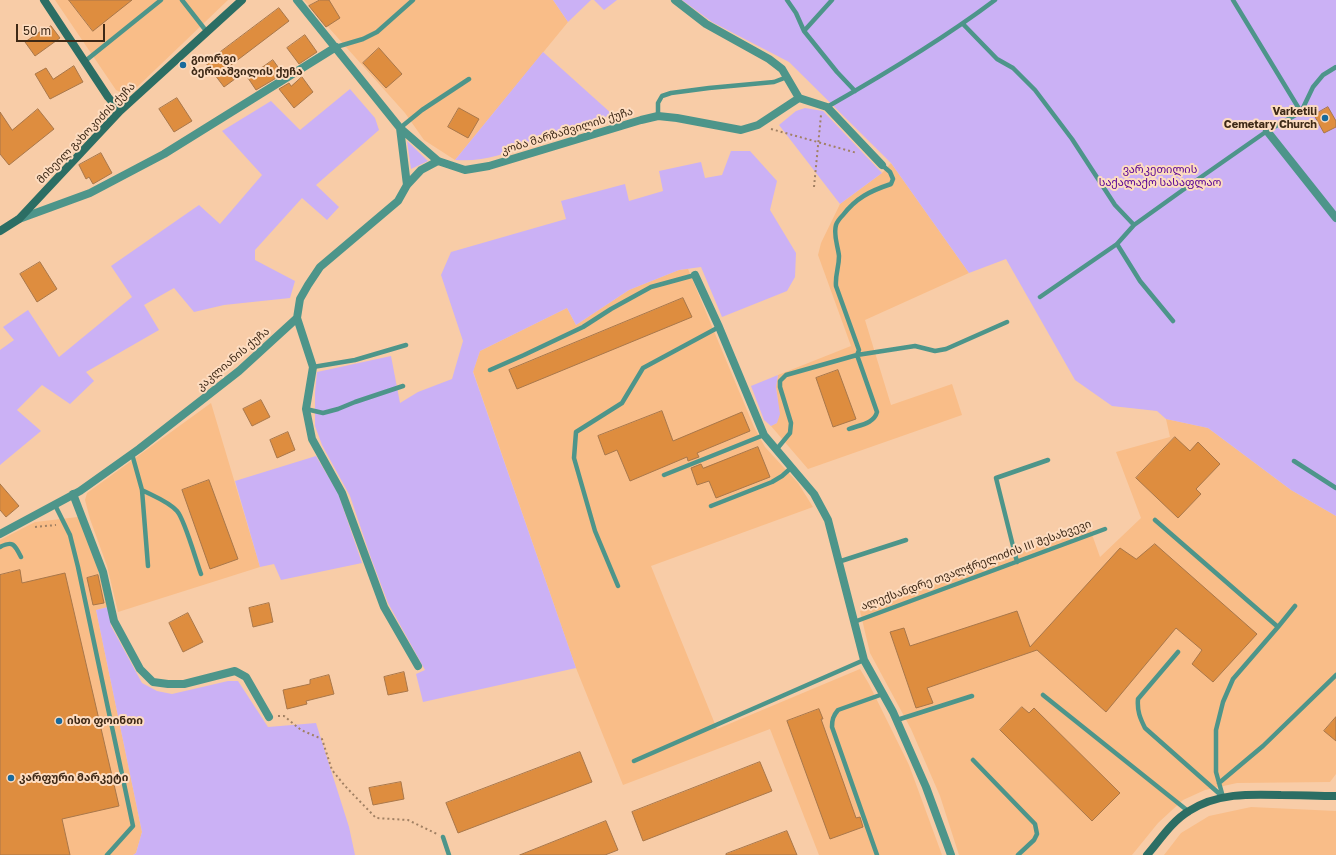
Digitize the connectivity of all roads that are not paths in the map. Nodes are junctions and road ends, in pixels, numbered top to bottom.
1 (44, 0) edge
2 (161, 0) edge
3 (182, 0) edge
4 (242, 0) edge
5 (297, 0) edge
6 (413, 0) edge
7 (675, 0) edge
8 (787, 0) edge
9 (832, 0) edge
10 (995, 0) edge
11 (1233, 0) edge
12 (963, 24) junction
13 (804, 31) junction
14 (207, 32) junction
15 (336, 47) junction
16 (84, 62) junction
17 (1336, 67) edge
18 (787, 77) junction
19 (469, 79) dead end
20 (855, 91) junction
21 (799, 98) junction
22 (824, 106) junction
23 (120, 111) junction
24 (1301, 112) junction
25 (658, 116) junction
26 (400, 128) junction
27 (1268, 131) junction
28 (438, 161) junction
29 (882, 165) joint
30 (407, 185) junction
31 (1336, 218) edge
32 (20, 219) junction
33 (1134, 225) junction
34 (0, 231) edge
35 (1117, 244) junction
36 (695, 275) joint
37 (1040, 297) dead end
38 (298, 318) junction
39 (1173, 321) dead end
40 (1007, 322) dead end
41 (719, 327) junction
42 (406, 345) dead end
43 (857, 354) junction
44 (313, 367) junction
45 (490, 370) dead end
46 (403, 386) dead end
47 (306, 409) junction
48 (849, 429) dead end
49 (764, 435) junction
50 (776, 450) junction
51 (132, 454) junction
52 (1048, 460) dead end
53 (1294, 461) dead end
54 (792, 467) junction
55 (664, 475) dead end
56 (1336, 488) edge
57 (142, 490) junction
58 (74, 494) junction
59 (55, 505) junction
60 (711, 506) dead end
61 (1155, 520) dead end
62 (1105, 529) dead end
63 (0, 534) edge
64 (906, 540) dead end
65 (0, 547) edge
66 (21, 557) dead end
67 (838, 562) junction
68 (1017, 562) junction
69 (148, 566) dead end
70 (201, 574) dead end
71 (618, 586) dead end
72 (1295, 606) dead end
73 (854, 622) junction
74 (1278, 627) junction
75 (1178, 652) dead end
76 (864, 660) junction
77 (418, 666) dead end
78 (1336, 675) edge
79 (883, 694) junction
80 (1043, 695) dead end
81 (972, 696) dead end
82 (269, 717) road end
83 (897, 720) junction
84 (973, 760) dead end
85 (634, 761) dead end
86 (1219, 783) junction
87 (1336, 796) edge
88 (1223, 797) junction
89 (1188, 811) junction
90 (443, 837) road end
91 (107, 855) edge
92 (449, 855) edge
93 (877, 855) edge
94 (951, 855) edge
95 (1018, 855) edge
96 (1147, 855) edge

1 - 16 street
2 - 16 lane
3 - 14 lane
4 - 14 street, მიხეილ გახოკიძის ქუჩა
5 - 15 street, კობა მარზაშვილის ქუჩა
6 - 15 lane
7 - 18 street
8 - 13 lane
9 - 13 lane
10 - 12 lane
11 - 24 lane
12 - 20 lane
12 - 33 lane
13 - 20 lane
14 - 23 street, მიხეილ გახოკიძის ქუჩა
15 - 26 street, კობა მარზაშვილის ქუჩა
15 - 32 street
16 - 23 street
17 - 24 lane
18 - 21 street
18 - 25 lane
19 - 26 lane
20 - 22 lane
21 - 22 street
21 - 25 street, კობა მარზაშვილის ქუჩა
22 - 29 street
23 - 32 street, მიხეილ გახოკიძის ქუჩა
24 - 27 lane
25 - 28 street, კობა მარზაშვილის ქუჩა
26 - 28 street, კობა მარზაშვილის ქუჩა
26 - 30 street
27 - 31 street
27 - 33 lane
28 - 30 street
29 - 43 lane
30 - 38 street
32 - 34 street, მიხეილ გახოკიძის ქუჩა
33 - 35 lane
35 - 37 lane
35 - 39 lane
36 - 41 street, ალექსანდრე თვალჭრელიძის III შესახვევი
36 - 45 lane
38 - 44 street
38 - 51 street, კაკლიანის ქუჩა
40 - 43 lane
41 - 49 street, ალექსანდრე თვალჭრელიძის III შესახვევი
41 - 71 lane
42 - 44 lane
43 - 48 lane
43 - 50 lane
44 - 47 street
46 - 47 lane
47 - 77 street
49 - 50 street, ალექსანდრე თვალჭრელიძის III შესახვევი
49 - 55 lane
50 - 54 street, ალექსანდრე თვალჭრელიძის III შესახვევი
51 - 57 lane
51 - 58 street, კაკლიანის ქუჩა
52 - 68 lane
53 - 56 lane
54 - 60 lane
54 - 67 street, ალექსანდრე თვალჭრელიძის III შესახვევი
57 - 69 lane
57 - 70 lane
58 - 59 street, კაკლიანის ქუჩა
58 - 82 street
59 - 63 street, კაკლიანის ქუჩა
59 - 91 lane
61 - 74 lane
62 - 68 lane, ალექსანდრე თვალჭრელიძის III შესახვევი
64 - 67 lane
65 - 66 lane
67 - 73 street, ალექსანდრე თვალჭრელიძის III შესახვევი
68 - 73 lane, ალექსანდრე თვალჭრელიძის III შესახვევი
72 - 74 lane
73 - 76 street, ალექსანდრე თვალჭრელიძის III შესახვევი
74 - 86 lane
75 - 88 lane
76 - 79 street, ალექსანდრე თვალჭრელიძის III შესახვევი
76 - 85 lane
78 - 86 lane
79 - 83 street, ალექსანდრე თვალჭრელიძის III შესახვევი
79 - 93 lane
80 - 89 lane
81 - 83 lane
83 - 94 street, ალექსანდრე თვალჭრელიძის III შესახვევი
84 - 95 lane
86 - 88 lane
87 - 88 street
88 - 89 street
89 - 96 street
90 - 92 lane

